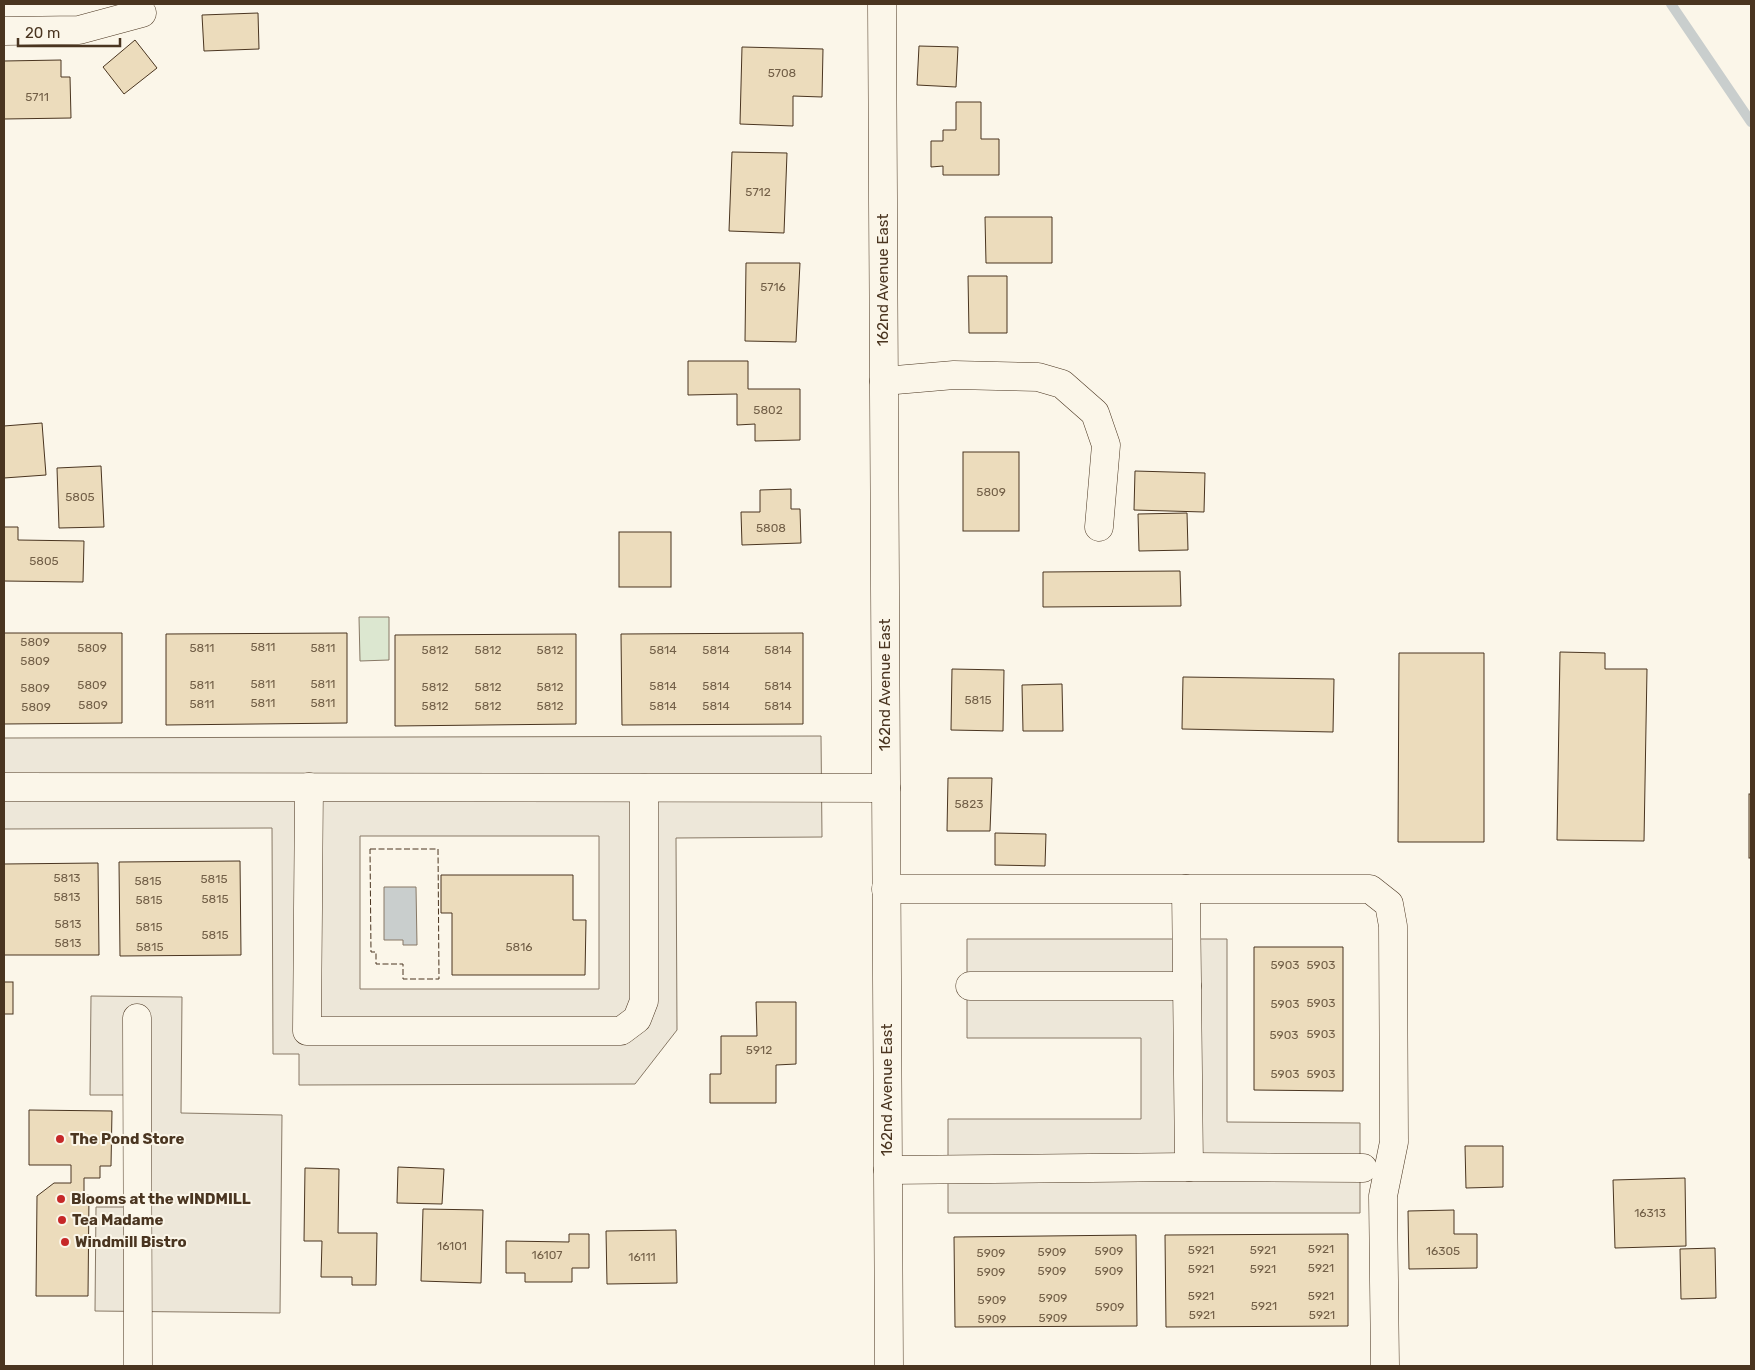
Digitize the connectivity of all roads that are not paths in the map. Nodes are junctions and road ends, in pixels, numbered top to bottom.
1 (882, 4) edge
2 (142, 13) dead end
3 (4, 30) edge
4 (884, 381) junction
5 (1099, 527) dead end
6 (4, 787) edge
7 (309, 787) junction
8 (644, 788) junction
9 (886, 788) junction
10 (1186, 889) junction
11 (886, 890) junction
12 (970, 986) dead end
13 (1187, 986) junction
14 (137, 1018) dead end
15 (1189, 1167) junction
16 (1363, 1168) dead end
17 (888, 1170) junction
18 (138, 1366) edge
19 (889, 1366) edge
20 (1385, 1366) edge

1 - 4 street, 162nd Avenue East
2 - 3 street
4 - 5 street
4 - 9 street, 162nd Avenue East
6 - 7 street
7 - 8 street
7 - 8 street
8 - 9 street
9 - 11 street, 162nd Avenue East
10 - 11 street
10 - 13 street
10 - 20 street
11 - 17 street, 162nd Avenue East
12 - 13 street
13 - 15 street
14 - 18 street
15 - 16 street
15 - 17 street
17 - 19 street, 162nd Avenue East

